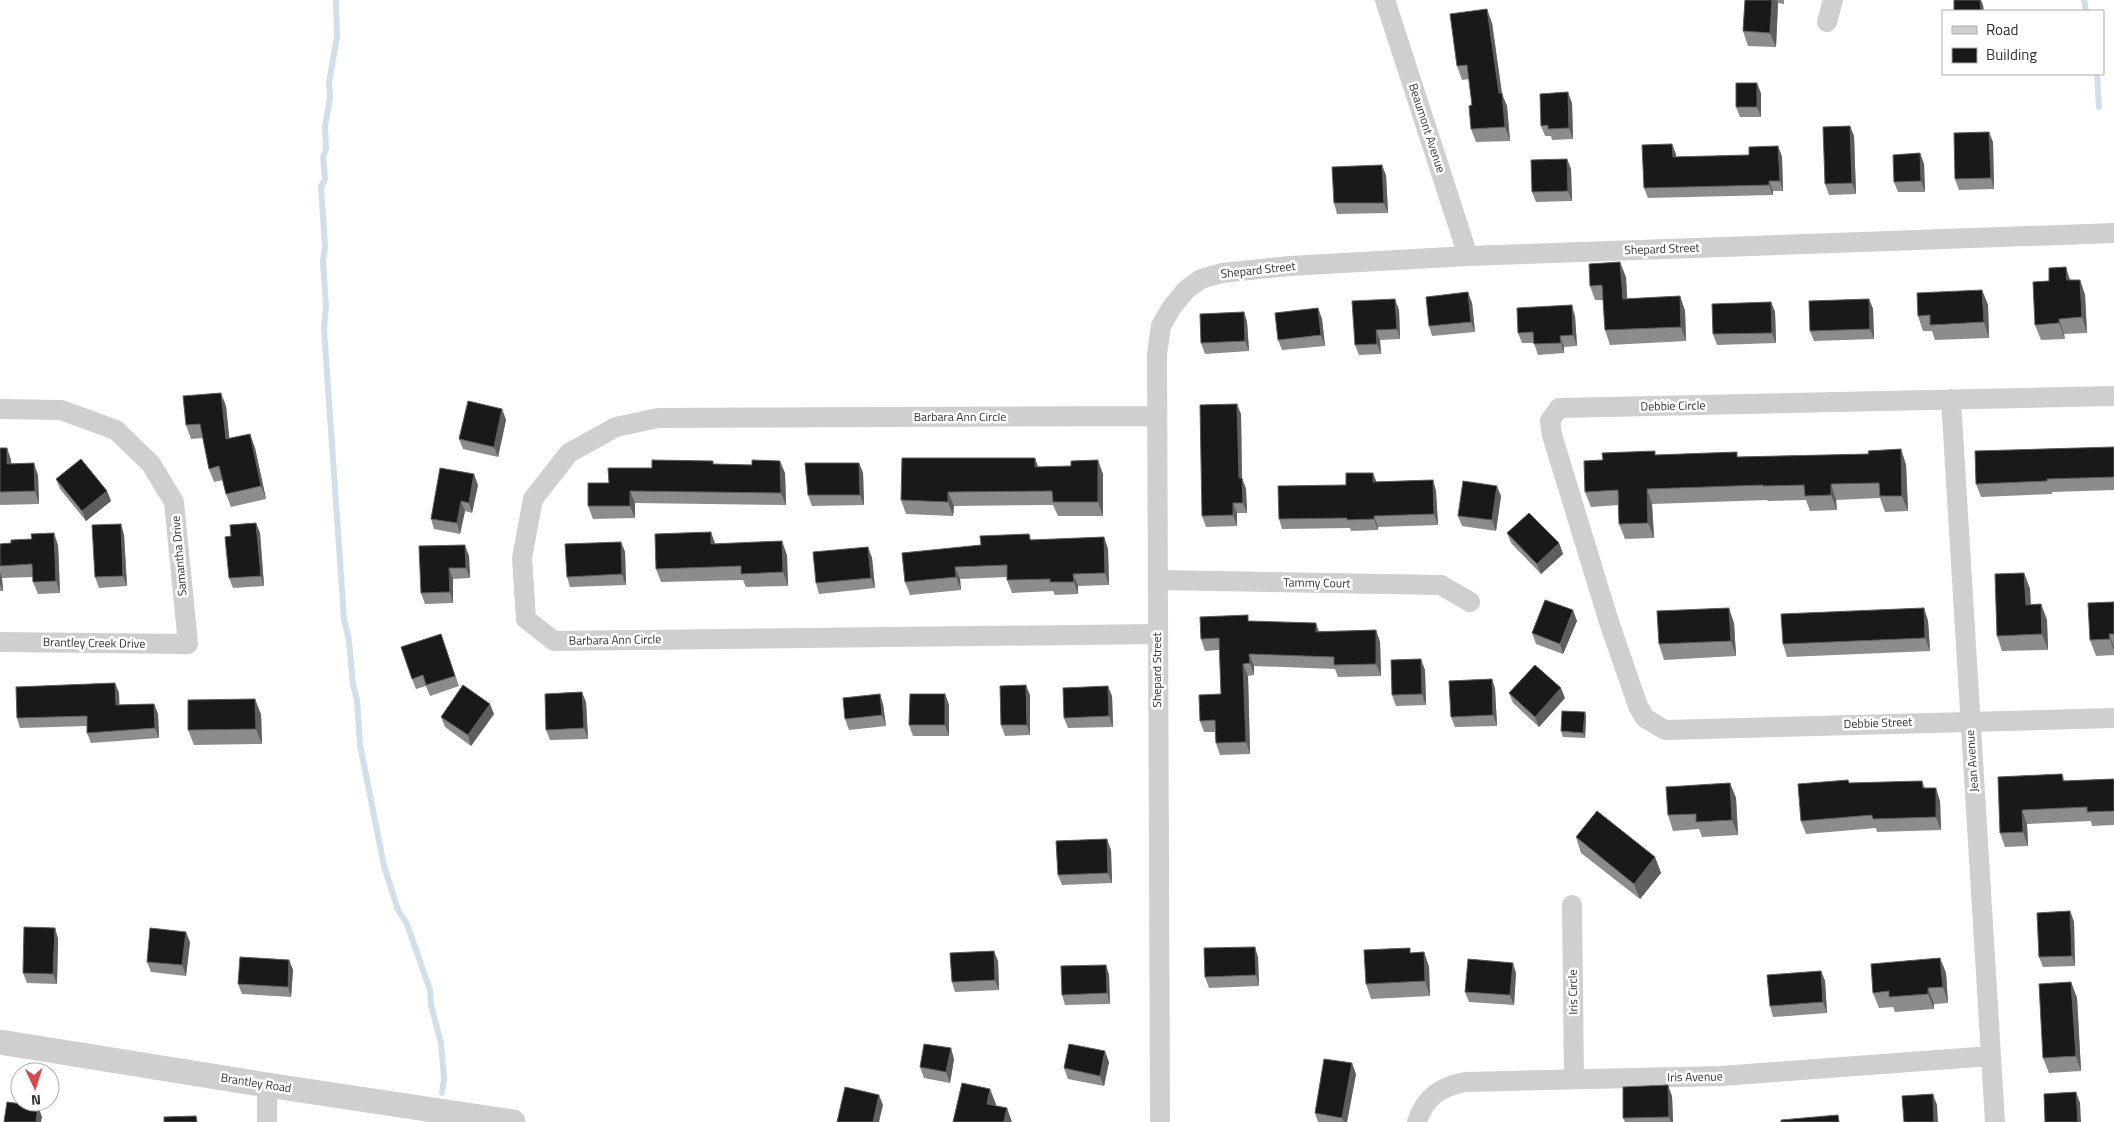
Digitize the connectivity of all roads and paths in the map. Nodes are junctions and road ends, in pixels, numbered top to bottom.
1 (1385, 0) edge
2 (1833, 0) edge
3 (1827, 22) dead end
4 (2114, 233) edge
5 (1468, 256) junction
6 (2114, 396) edge
7 (1951, 399) junction
8 (0, 410) edge
9 (1157, 416) junction
10 (1158, 580) junction
11 (1470, 602) dead end
12 (1157, 634) junction
13 (0, 642) edge
14 (188, 644) joint
15 (1645, 718) joint
16 (2114, 718) edge
17 (1970, 720) junction
18 (1572, 905) dead end
19 (0, 1042) edge
20 (1991, 1056) junction
21 (1574, 1079) junction
22 (266, 1085) junction
23 (267, 1122) edge
24 (513, 1122) edge
25 (1160, 1122) edge
26 (1418, 1122) edge
27 (1995, 1122) edge

1 - 5 street, Beaumont Avenue
2 - 3 street
4 - 5 street, Shepard Street
5 - 9 street, Shepard Street
6 - 7 street, Debbie Circle
7 - 15 street, Debbie Circle
7 - 17 street, Jean Avenue
8 - 14 street, Samantha Drive
9 - 10 street, Shepard Street
9 - 12 street, Barbara Ann Circle
10 - 11 street, Tammy Court
10 - 12 street, Shepard Street
12 - 25 street, Shepard Street
13 - 14 street, Brantley Creek Drive
15 - 17 street, Debbie Street
16 - 17 street, Debbie Street
17 - 20 street, Jean Avenue
18 - 21 street, Iris Circle
19 - 22 street, Brantley Road
20 - 21 street, Iris Avenue
20 - 27 street, Jean Avenue
21 - 26 street, Iris Avenue
22 - 23 street
22 - 24 street, Brantley Road

